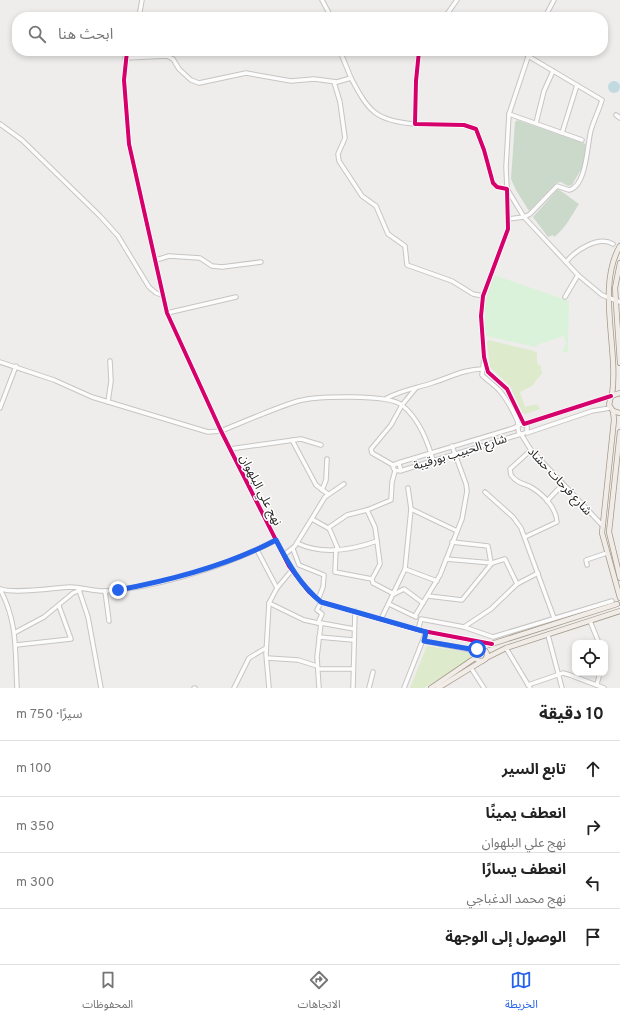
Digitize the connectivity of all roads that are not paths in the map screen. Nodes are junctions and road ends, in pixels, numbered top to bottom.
1 (142, 0) edge
2 (322, 0) edge
3 (457, 0) edge
4 (554, 0) edge
5 (141, 12) edge
6 (328, 12) edge
7 (449, 12) edge
8 (548, 12) edge
9 (342, 56) edge
10 (418, 56) edge
11 (528, 56) joint
12 (125, 58) joint
13 (553, 71) junction
14 (351, 78) junction
15 (334, 82) junction
16 (577, 85) junction
17 (509, 114) junction
18 (616, 115) dead end
19 (620, 118) edge
20 (536, 123) junction
21 (0, 124) edge
22 (415, 124) junction
23 (562, 133) junction
24 (582, 140) dead end
25 (507, 189) junction
26 (524, 217) junction
27 (508, 219) junction
28 (613, 244) dead end
29 (620, 246) edge
30 (156, 260) junction
31 (261, 262) dead end
32 (566, 262) junction
33 (620, 263) edge
34 (578, 275) junction
35 (162, 294) junction
36 (483, 296) junction
37 (236, 297) dead end
38 (565, 297) dead end
39 (609, 298) junction
40 (618, 301) edge
41 (167, 313) junction
42 (484, 357) junction
43 (0, 362) edge
44 (110, 362) dead end
45 (620, 363) edge
46 (16, 366) junction
47 (482, 369) junction
48 (487, 369) junction
49 (416, 388) junction
50 (620, 393) edge
51 (612, 396) junction
52 (387, 398) junction
53 (108, 402) junction
54 (402, 405) junction
55 (0, 408) edge
56 (611, 409) junction
57 (564, 412) junction
58 (620, 413) edge
59 (544, 418) junction
60 (566, 419) junction
61 (524, 424) junction
62 (547, 425) junction
63 (518, 426) junction
64 (221, 431) junction
65 (620, 432) edge
66 (526, 433) junction
67 (521, 434) junction
68 (292, 440) junction
69 (321, 445) dead end
70 (452, 446) junction
71 (230, 449) junction
72 (531, 450) junction
73 (431, 453) junction
74 (454, 453) junction
75 (327, 459) dead end
76 (434, 460) junction
77 (398, 463) junction
78 (394, 466) junction
79 (395, 471) junction
80 (400, 471) junction
81 (344, 484) dead end
82 (563, 484) junction
83 (408, 488) dead end
84 (322, 490) junction
85 (485, 492) dead end
86 (328, 494) junction
87 (547, 501) junction
88 (411, 509) junction
89 (367, 510) junction
90 (312, 519) junction
91 (603, 526) junction
92 (329, 528) junction
93 (457, 531) junction
94 (525, 537) junction
95 (276, 540) junction
96 (377, 541) junction
97 (452, 542) junction
98 (297, 544) junction
99 (293, 549) junction
100 (337, 549) junction
101 (257, 550) junction
102 (607, 553) junction
103 (284, 555) junction
104 (446, 559) junction
105 (491, 563) junction
106 (587, 565) dead end
107 (405, 569) junction
108 (292, 570) junction
109 (538, 573) junction
110 (620, 578) edge
111 (372, 579) junction
112 (437, 581) junction
113 (517, 584) junction
114 (277, 588) junction
115 (0, 589) edge
116 (81, 589) junction
117 (104, 591) junction
118 (394, 594) junction
119 (428, 596) junction
120 (620, 598) edge
121 (319, 601) junction
122 (612, 601) dead end
123 (269, 603) junction
124 (423, 603) junction
125 (389, 604) junction
126 (59, 606) junction
127 (619, 608) edge
128 (355, 611) junction
129 (415, 616) junction
130 (554, 618) junction
131 (381, 619) junction
132 (421, 619) junction
133 (109, 621) dead end
134 (590, 621) junction
135 (319, 623) junction
136 (464, 627) junction
137 (354, 628) junction
138 (418, 630) junction
139 (16, 632) junction
140 (426, 632) junction
141 (548, 635) junction
142 (319, 637) junction
143 (353, 640) junction
144 (598, 640) edge
145 (424, 641) junction
146 (492, 644) junction
147 (16, 645) junction
148 (266, 648) junction
149 (506, 648) junction
150 (477, 649) junction
151 (266, 658) junction
152 (475, 658) junction
153 (484, 660) junction
154 (317, 668) junction
155 (471, 668) junction
156 (353, 669) junction
157 (373, 672) dead end
158 (557, 674) junction
159 (599, 676) edge
160 (446, 683) junction
161 (597, 684) junction
162 (529, 686) edge
163 (17, 688) edge
164 (101, 688) edge
165 (234, 688) edge
166 (269, 688) edge
167 (319, 688) edge
168 (353, 688) edge
169 (369, 688) edge
170 (404, 688) edge
171 (431, 688) edge
172 (438, 688) edge
173 (449, 688) edge
174 (484, 688) edge
175 (562, 688) edge
176 (604, 688) edge

1 - 5 street
2 - 6 street
3 - 7 street
4 - 8 street
9 - 14 street
10 - 22 street
11 - 13 street
11 - 17 street
12 - 15 street
12 - 30 street, نهج علي البلهوان
13 - 16 street
13 - 20 street
14 - 15 street
14 - 22 street
15 - 36 street
16 - 23 street
16 - 26 street
17 - 20 street
17 - 25 street
18 - 19 street
20 - 23 street
21 - 35 street
22 - 25 street
23 - 24 street
25 - 26 street
25 - 27 street
26 - 27 street
26 - 32 street
27 - 36 street
28 - 32 street
29 - 39 main road
30 - 31 street
30 - 35 street, نهج علي البلهوان
32 - 34 street
33 - 40 main road
34 - 38 street
34 - 39 street
35 - 41 street, نهج علي البلهوان
36 - 42 street
37 - 41 street
39 - 40 street
39 - 51 main road
40 - 45 main road
41 - 64 street, نهج علي البلهوان
42 - 47 street
42 - 48 street
43 - 46 street
44 - 53 street
46 - 53 street
46 - 55 street
47 - 48 street
47 - 49 street
47 - 63 street
48 - 61 street
49 - 52 street
49 - 54 street
50 - 51 main road
51 - 56 main road
51 - 57 street
52 - 54 street
52 - 64 street
53 - 64 street
54 - 73 street
54 - 78 street
56 - 58 main road
56 - 60 street
56 - 91 main road
57 - 59 street
57 - 60 street
59 - 61 street
59 - 62 street
60 - 62 street
61 - 63 street
61 - 66 street
62 - 66 street
63 - 67 street
63 - 70 street, شارع الحبيب بورقيبة
64 - 71 street, نهج علي البلهوان
65 - 110 main road
66 - 67 street
67 - 72 street, شارع فرحات حشاد
67 - 74 street, شارع الحبيب بورقيبة
68 - 69 street
68 - 71 street
68 - 84 street
70 - 73 street, شارع الحبيب بورقيبة
70 - 74 street
71 - 95 street, نهج علي البلهوان
72 - 82 street, شارع فرحات حشاد
72 - 87 street
73 - 76 street
73 - 77 street, شارع الحبيب بورقيبة
74 - 76 street, شارع الحبيب بورقيبة
74 - 93 street
75 - 84 street
76 - 80 street, شارع الحبيب بورقيبة
77 - 78 street
77 - 80 street
78 - 79 street
79 - 80 street, شارع الحبيب بورقيبة
79 - 89 street
81 - 86 street
82 - 87 street
82 - 91 street, شارع فرحات حشاد
83 - 88 street
84 - 86 street
85 - 94 street
86 - 90 street
87 - 94 street
88 - 93 street
88 - 107 street
89 - 92 street
89 - 96 street
90 - 92 street
90 - 98 street
91 - 102 main road
92 - 100 street
93 - 97 street
94 - 109 street
95 - 101 street
95 - 103 street, نهج علي البلهوان
96 - 100 street
96 - 111 street
97 - 104 street
97 - 105 street
98 - 99 street
98 - 100 street
99 - 103 street
99 - 121 street
100 - 111 street
101 - 114 street
101 - 117 street
102 - 106 street
102 - 120 main road
103 - 108 street, نهج علي البلهوان
104 - 105 street
104 - 112 street
105 - 113 street
105 - 119 street
107 - 112 street
107 - 118 street
108 - 114 street
108 - 121 street, نهج علي البلهوان
109 - 113 street
109 - 130 street
111 - 118 street
112 - 119 street
113 - 136 street
114 - 123 street
115 - 116 street
115 - 139 street
116 - 117 street
116 - 126 street
116 - 164 street
117 - 133 street
118 - 124 street
118 - 125 street
119 - 124 street
120 - 127 main road
121 - 128 street
121 - 135 street
122 - 130 street
123 - 135 street
123 - 148 street
124 - 129 street
125 - 129 street
125 - 131 street
126 - 139 street
126 - 147 street
127 - 134 main road
127 - 146 main road
128 - 131 street
128 - 137 street
129 - 132 street
130 - 136 street
131 - 138 street
132 - 136 street
132 - 138 street
134 - 141 main road
134 - 144 street
135 - 137 street
135 - 142 street
137 - 143 street
138 - 140 street
139 - 147 street
140 - 145 street
140 - 146 street
141 - 149 main road
141 - 158 street
142 - 143 street
142 - 154 street
143 - 156 street
145 - 150 street
145 - 170 street
146 - 150 main road
147 - 163 street
148 - 151 street
148 - 165 street
149 - 153 main road
149 - 162 street
150 - 152 main road
150 - 153 main road
151 - 154 street
151 - 166 street
152 - 153 main road
152 - 171 main road
153 - 155 main road
154 - 156 street
154 - 167 street
155 - 160 main road
155 - 174 street
156 - 168 street
157 - 169 street
158 - 161 street
158 - 162 street
158 - 175 street
159 - 161 street
160 - 172 main road
160 - 173 street
161 - 176 street

